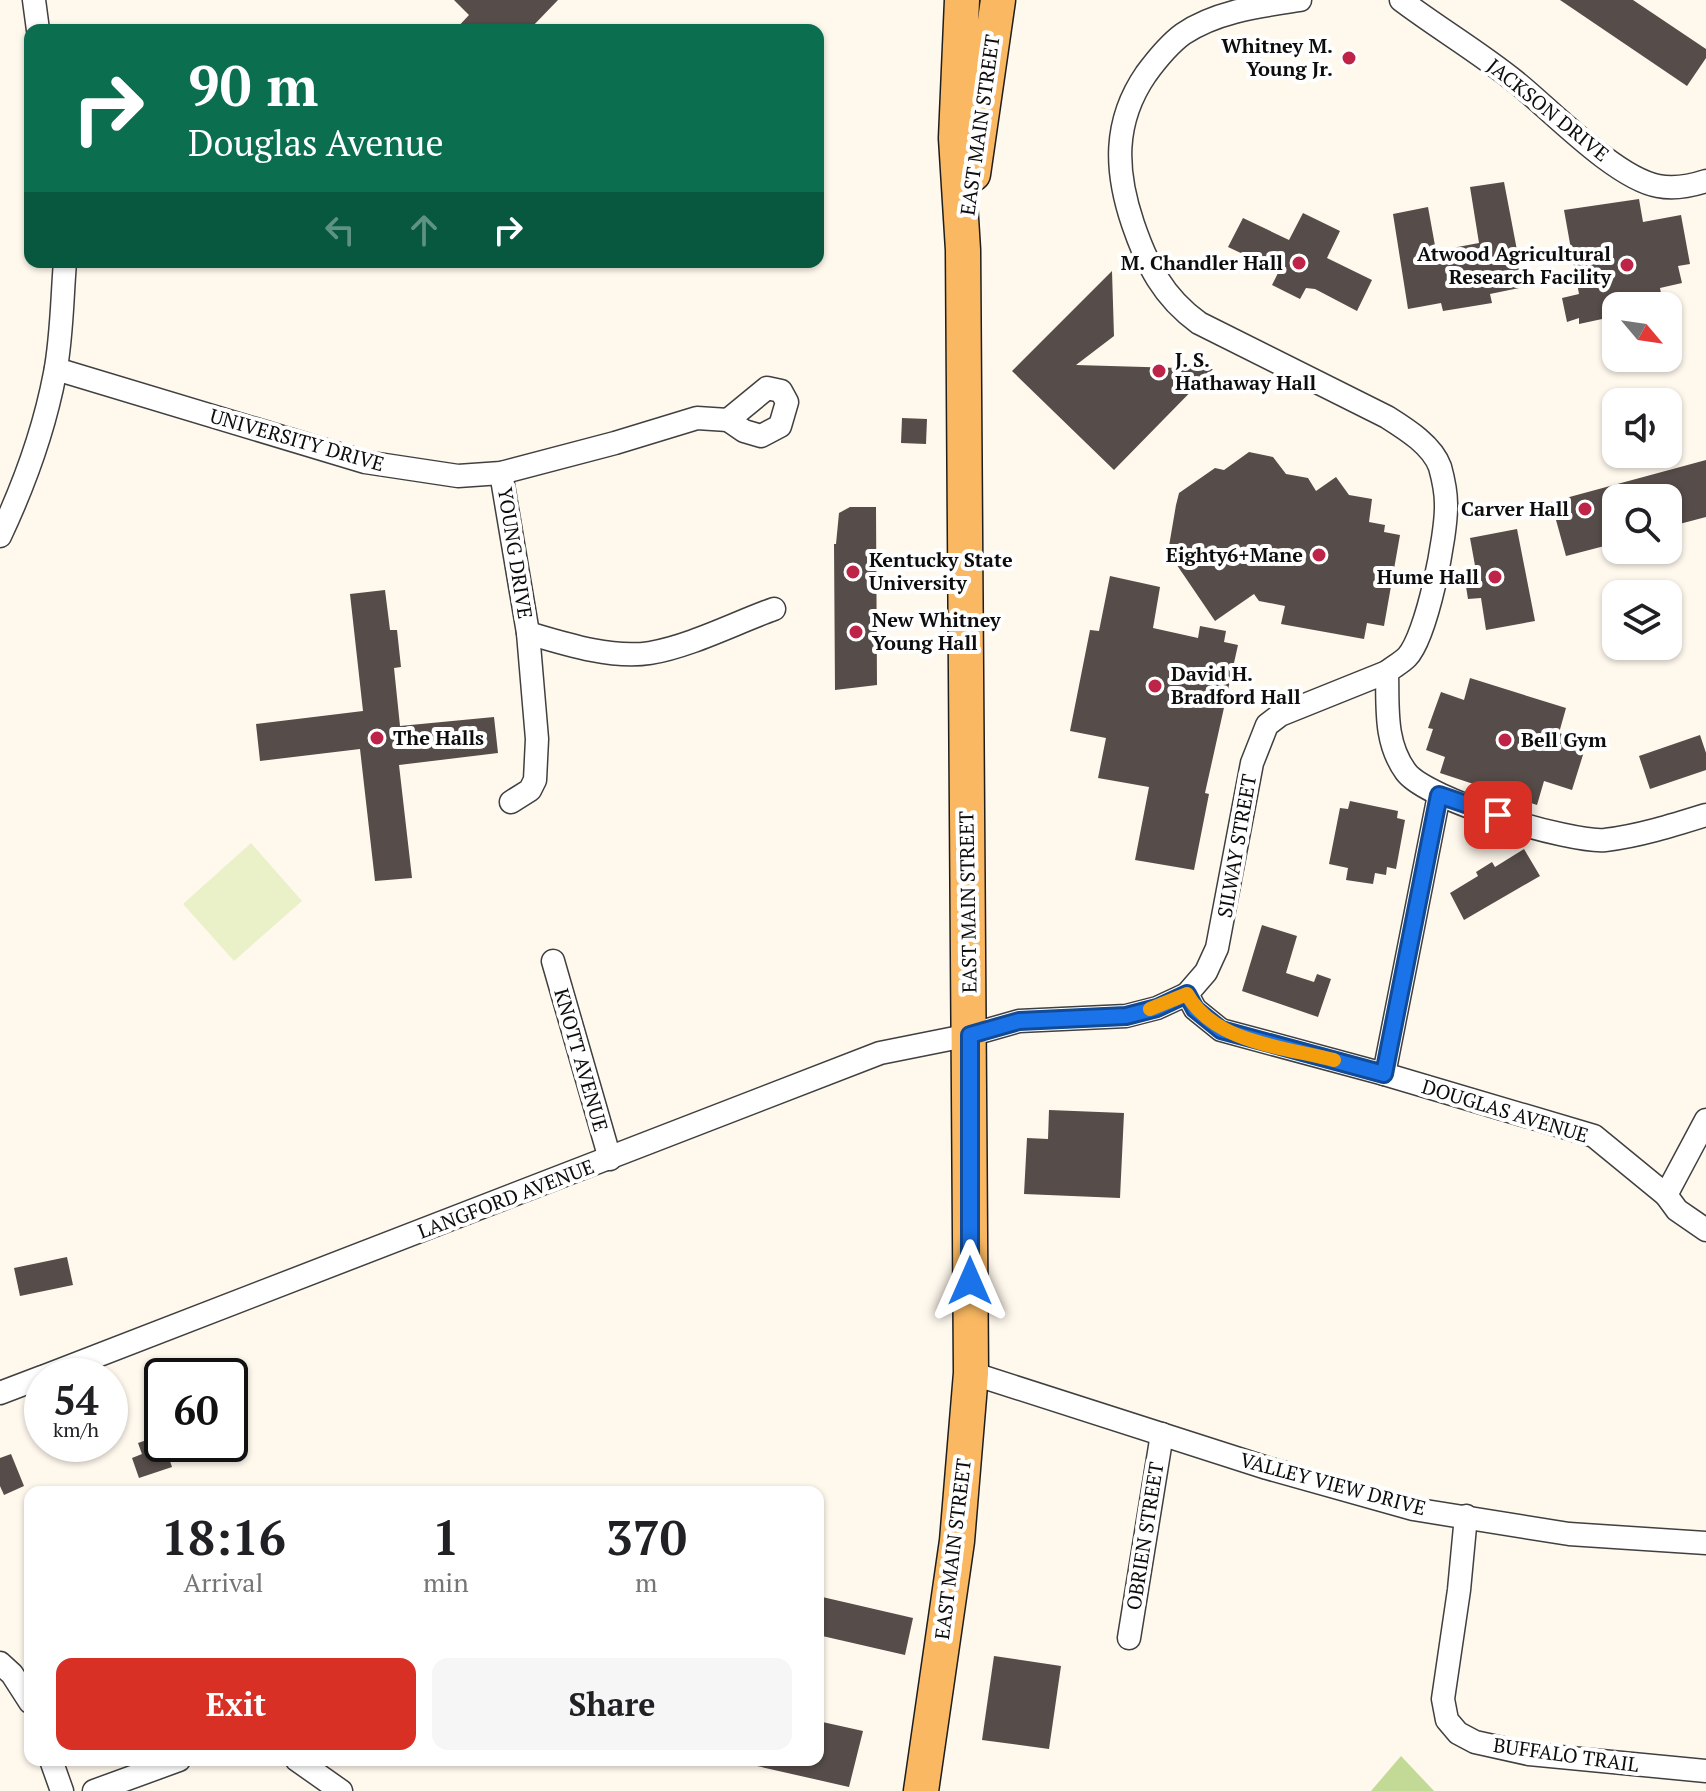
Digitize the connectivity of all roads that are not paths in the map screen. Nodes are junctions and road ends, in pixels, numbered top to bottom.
1 (34, 0) edge
2 (962, 0) edge
3 (998, 0) edge
4 (1300, 0) edge
5 (1401, 0) edge
6 (37, 24) edge
7 (1706, 181) edge
8 (963, 250) junction
9 (64, 268) edge
10 (56, 369) junction
11 (728, 420) dead end
12 (501, 473) junction
13 (0, 536) edge
14 (774, 609) dead end
15 (528, 633) junction
16 (1387, 672) junction
17 (1439, 795) junction
18 (511, 802) dead end
19 (1706, 815) edge
20 (553, 961) dead end
21 (1187, 994) junction
22 (970, 1035) junction
23 (1384, 1074) junction
24 (1706, 1120) edge
25 (610, 1159) junction
26 (1666, 1195) junction
27 (1706, 1230) edge
28 (93, 1358) edge
29 (971, 1373) junction
30 (24, 1384) edge
31 (0, 1393) edge
32 (1162, 1434) junction
33 (1466, 1516) junction
34 (1706, 1543) edge
35 (1129, 1638) dead end
36 (0, 1663) edge
37 (24, 1693) edge
38 (53, 1766) edge
39 (163, 1766) edge
40 (306, 1766) edge
41 (1706, 1771) edge
42 (62, 1791) edge
43 (94, 1791) edge
44 (341, 1791) edge
45 (921, 1791) edge

1 - 6 street
2 - 8 main road, EAST MAIN STREET
3 - 8 main road, EAST MAIN STREET
4 - 16 street
5 - 7 street, JACKSON DRIVE
8 - 22 main road, EAST MAIN STREET
9 - 10 street
10 - 12 street, UNIVERSITY DRIVE
10 - 13 street
11 - 12 street, UNIVERSITY DRIVE
12 - 15 street, YOUNG DRIVE
14 - 15 street, YOUNG DRIVE
15 - 18 street, YOUNG DRIVE
16 - 17 street
16 - 21 street, SILWAY STREET
17 - 19 street
17 - 23 street
20 - 25 street, KNOTT AVENUE
21 - 22 street
21 - 23 street, DOUGLAS AVENUE
22 - 25 street, LANGFORD AVENUE
22 - 29 main road, EAST MAIN STREET
23 - 26 street, DOUGLAS AVENUE
24 - 26 street
25 - 28 street, LANGFORD AVENUE
26 - 27 street, DOUGLAS AVENUE
29 - 32 street, VALLEY VIEW DRIVE
29 - 45 main road, EAST MAIN STREET
30 - 31 street, LANGFORD AVENUE
32 - 33 street, VALLEY VIEW DRIVE
32 - 35 street, OBRIEN STREET
33 - 34 street, VALLEY VIEW DRIVE
33 - 41 street, BUFFALO TRAIL
36 - 37 street
38 - 42 street
39 - 43 street
40 - 44 street

